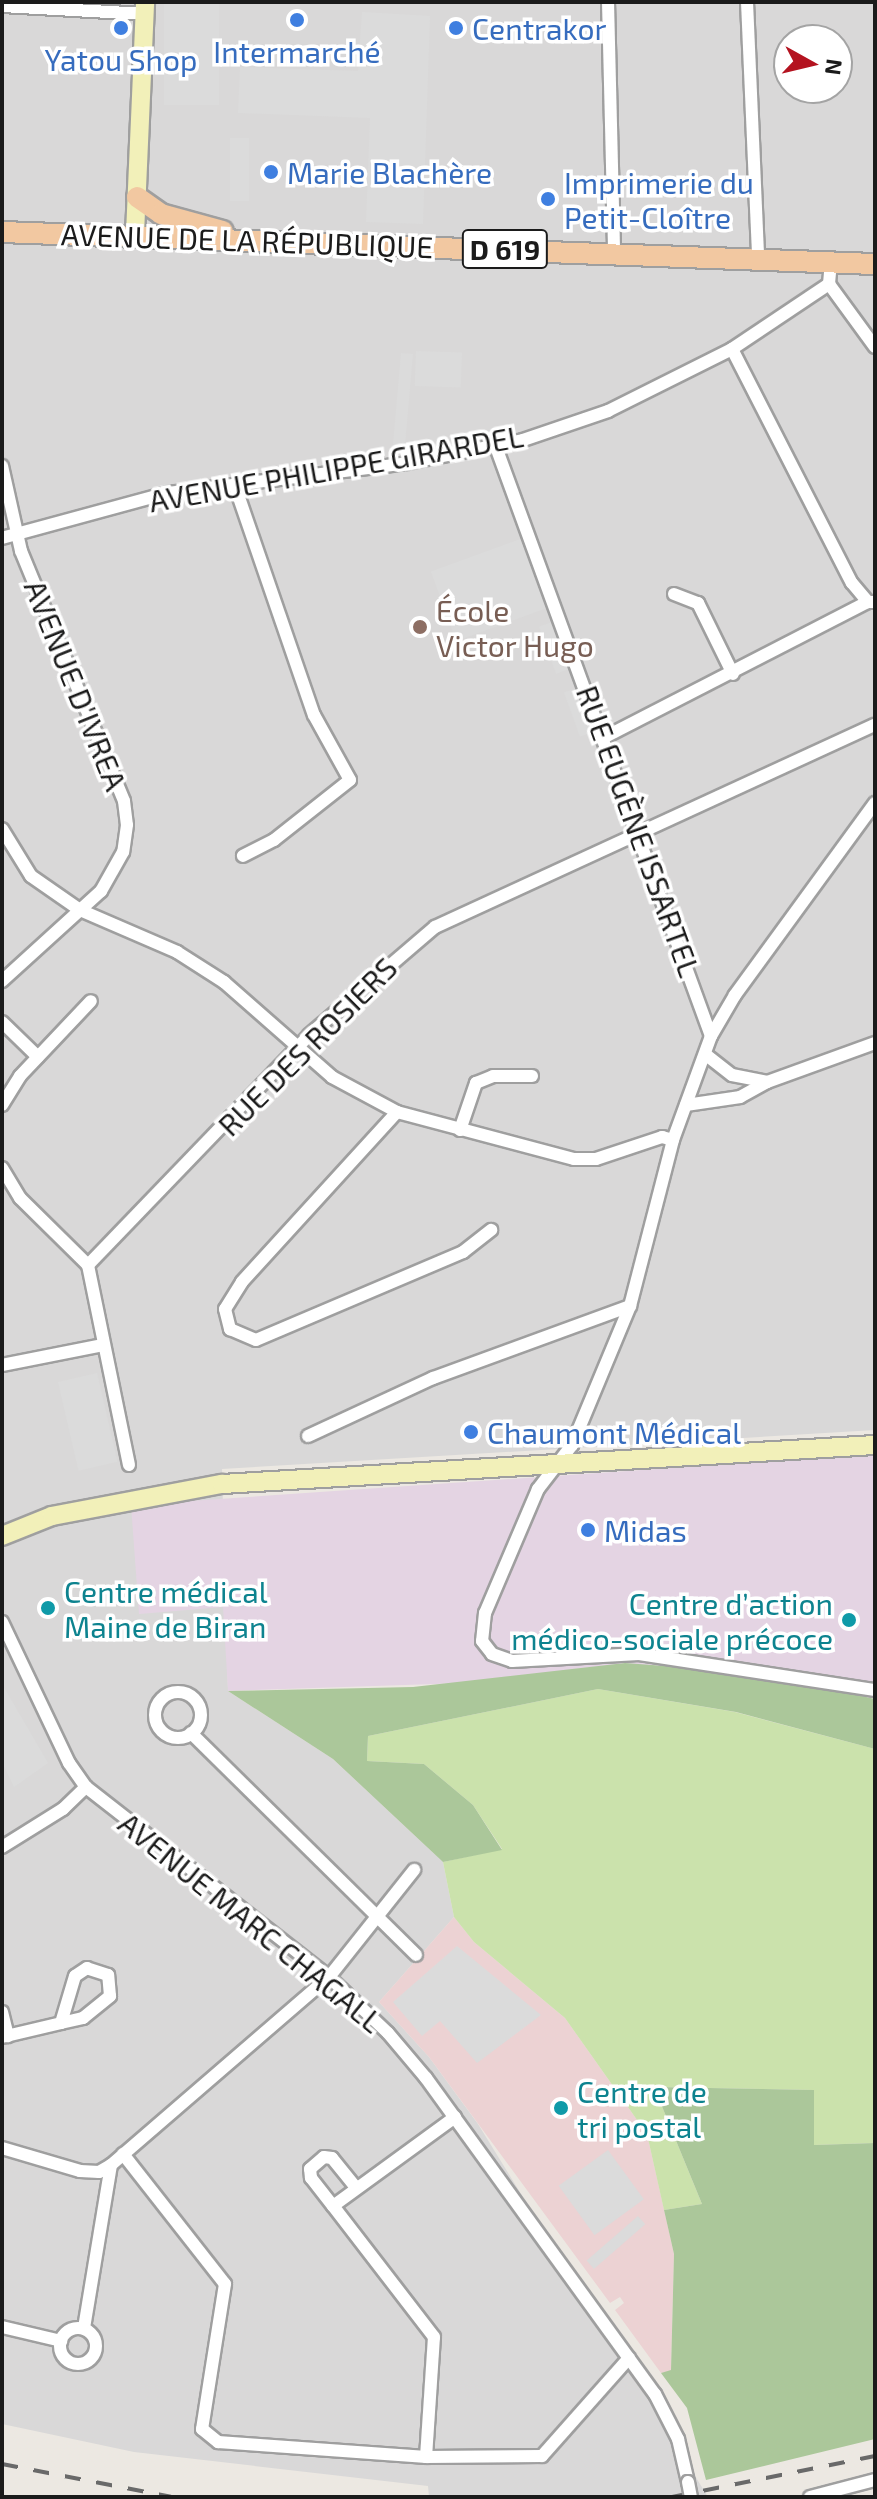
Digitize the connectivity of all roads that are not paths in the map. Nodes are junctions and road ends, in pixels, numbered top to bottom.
1 (608, 2) edge
2 (747, 2) edge
3 (2, 6) edge
4 (145, 8) edge
5 (137, 197) junction
6 (2, 232) edge
7 (135, 234) junction
8 (241, 238) junction
9 (614, 253) junction
10 (758, 258) junction
11 (831, 261) junction
12 (875, 264) edge
13 (829, 284) junction
14 (875, 347) edge
15 (732, 349) junction
16 (496, 447) junction
17 (2, 466) edge
18 (235, 486) junction
19 (16, 534) junction
20 (2, 538) edge
21 (674, 594) dead end
22 (871, 602) edge
23 (733, 674) junction
24 (875, 725) edge
25 (605, 737) junction
26 (875, 803) edge
27 (2, 829) edge
28 (638, 832) junction
29 (243, 856) dead end
30 (80, 910) junction
31 (2, 981) edge
32 (91, 1001) dead end
33 (2, 1022) edge
34 (711, 1036) junction
35 (875, 1043) edge
36 (297, 1047) junction
37 (705, 1054) junction
38 (38, 1057) junction
39 (732, 1075) junction
40 (532, 1076) dead end
41 (767, 1082) junction
42 (732, 1098) junction
43 (2, 1105) edge
44 (686, 1105) junction
45 (397, 1112) junction
46 (460, 1130) junction
47 (673, 1140) junction
48 (2, 1168) edge
49 (491, 1230) dead end
50 (88, 1265) junction
51 (630, 1306) junction
52 (103, 1345) junction
53 (2, 1365) edge
54 (308, 1436) dead end
55 (875, 1445) edge
56 (129, 1465) dead end
57 (560, 1465) junction
58 (2, 1536) edge
59 (2, 1622) edge
60 (875, 1690) edge
61 (191, 1733) dead end
62 (86, 1787) junction
63 (2, 1847) edge
64 (414, 1870) dead end
65 (378, 1916) junction
66 (416, 1955) dead end
67 (329, 1977) junction
68 (2, 2012) edge
69 (61, 2023) junction
70 (5, 2036) edge
71 (455, 2117) junction
72 (2, 2148) edge
73 (123, 2154) junction
74 (111, 2165) junction
75 (356, 2188) junction
76 (333, 2206) junction
77 (2, 2327) edge
78 (84, 2328) junction
79 (61, 2341) junction
80 (629, 2358) junction
81 (426, 2457) junction
82 (875, 2480) edge
83 (691, 2497) edge
84 (810, 2497) edge

1 - 9 street
2 - 10 street
3 - 4 street
4 - 5 street
5 - 7 street
5 - 8 main road
6 - 7 main road, AVENUE DE LA RÉPUBLIQUE / D 619
7 - 8 main road, AVENUE DE LA RÉPUBLIQUE / D 619
8 - 9 main road, AVENUE DE LA RÉPUBLIQUE / D 619
9 - 10 main road, AVENUE DE LA RÉPUBLIQUE / D 619
10 - 11 main road, AVENUE DE LA RÉPUBLIQUE / D 619
11 - 12 main road, AVENUE DE LA RÉPUBLIQUE / D 619
11 - 13 street
13 - 14 street
13 - 15 street, AVENUE PHILIPPE GIRARDEL
15 - 16 street, AVENUE PHILIPPE GIRARDEL
15 - 22 street
16 - 18 street, AVENUE PHILIPPE GIRARDEL
16 - 25 street, RUE EUGÈNE ISSARTEL
17 - 19 street, AVENUE D'IVREA
18 - 19 street, AVENUE PHILIPPE GIRARDEL
18 - 29 street
19 - 20 street, AVENUE PHILIPPE GIRARDEL
19 - 30 street, AVENUE D'IVREA
21 - 23 street
22 - 23 street
23 - 25 street
24 - 28 street, RUE DES ROSIERS
25 - 28 street, RUE EUGÈNE ISSARTEL
26 - 34 street
27 - 30 street
28 - 34 street, RUE EUGÈNE ISSARTEL
28 - 36 street, RUE DES ROSIERS
30 - 31 street, AVENUE D'IVREA
30 - 36 street
32 - 38 street
33 - 38 street
34 - 37 street
35 - 41 street
36 - 45 street
36 - 50 street, RUE DES ROSIERS
37 - 39 street
37 - 44 street
38 - 43 street
39 - 41 street
39 - 42 street
40 - 46 street
41 - 42 street
42 - 44 street
44 - 47 street
45 - 46 street
45 - 49 street
46 - 47 street
47 - 51 street
48 - 50 street
50 - 52 street
51 - 54 street
51 - 57 street
52 - 53 street
52 - 56 street
55 - 57 street
57 - 58 street
57 - 60 street
59 - 62 street, AVENUE MARC CHAGALL
61 - 65 street
62 - 63 street
62 - 67 street, AVENUE MARC CHAGALL
64 - 65 street
65 - 66 street
65 - 67 street
67 - 71 street, AVENUE MARC CHAGALL
67 - 73 street
68 - 70 street
69 - 69 street
69 - 70 street
71 - 75 street
71 - 80 street, AVENUE MARC CHAGALL
72 - 74 street
73 - 74 street
73 - 81 street
74 - 78 street
75 - 76 street
75 - 76 street
76 - 81 street
77 - 79 street
78 - 79 street
78 - 79 street
80 - 81 street
80 - 83 street, AVENUE MARC CHAGALL, bridge
82 - 84 street

